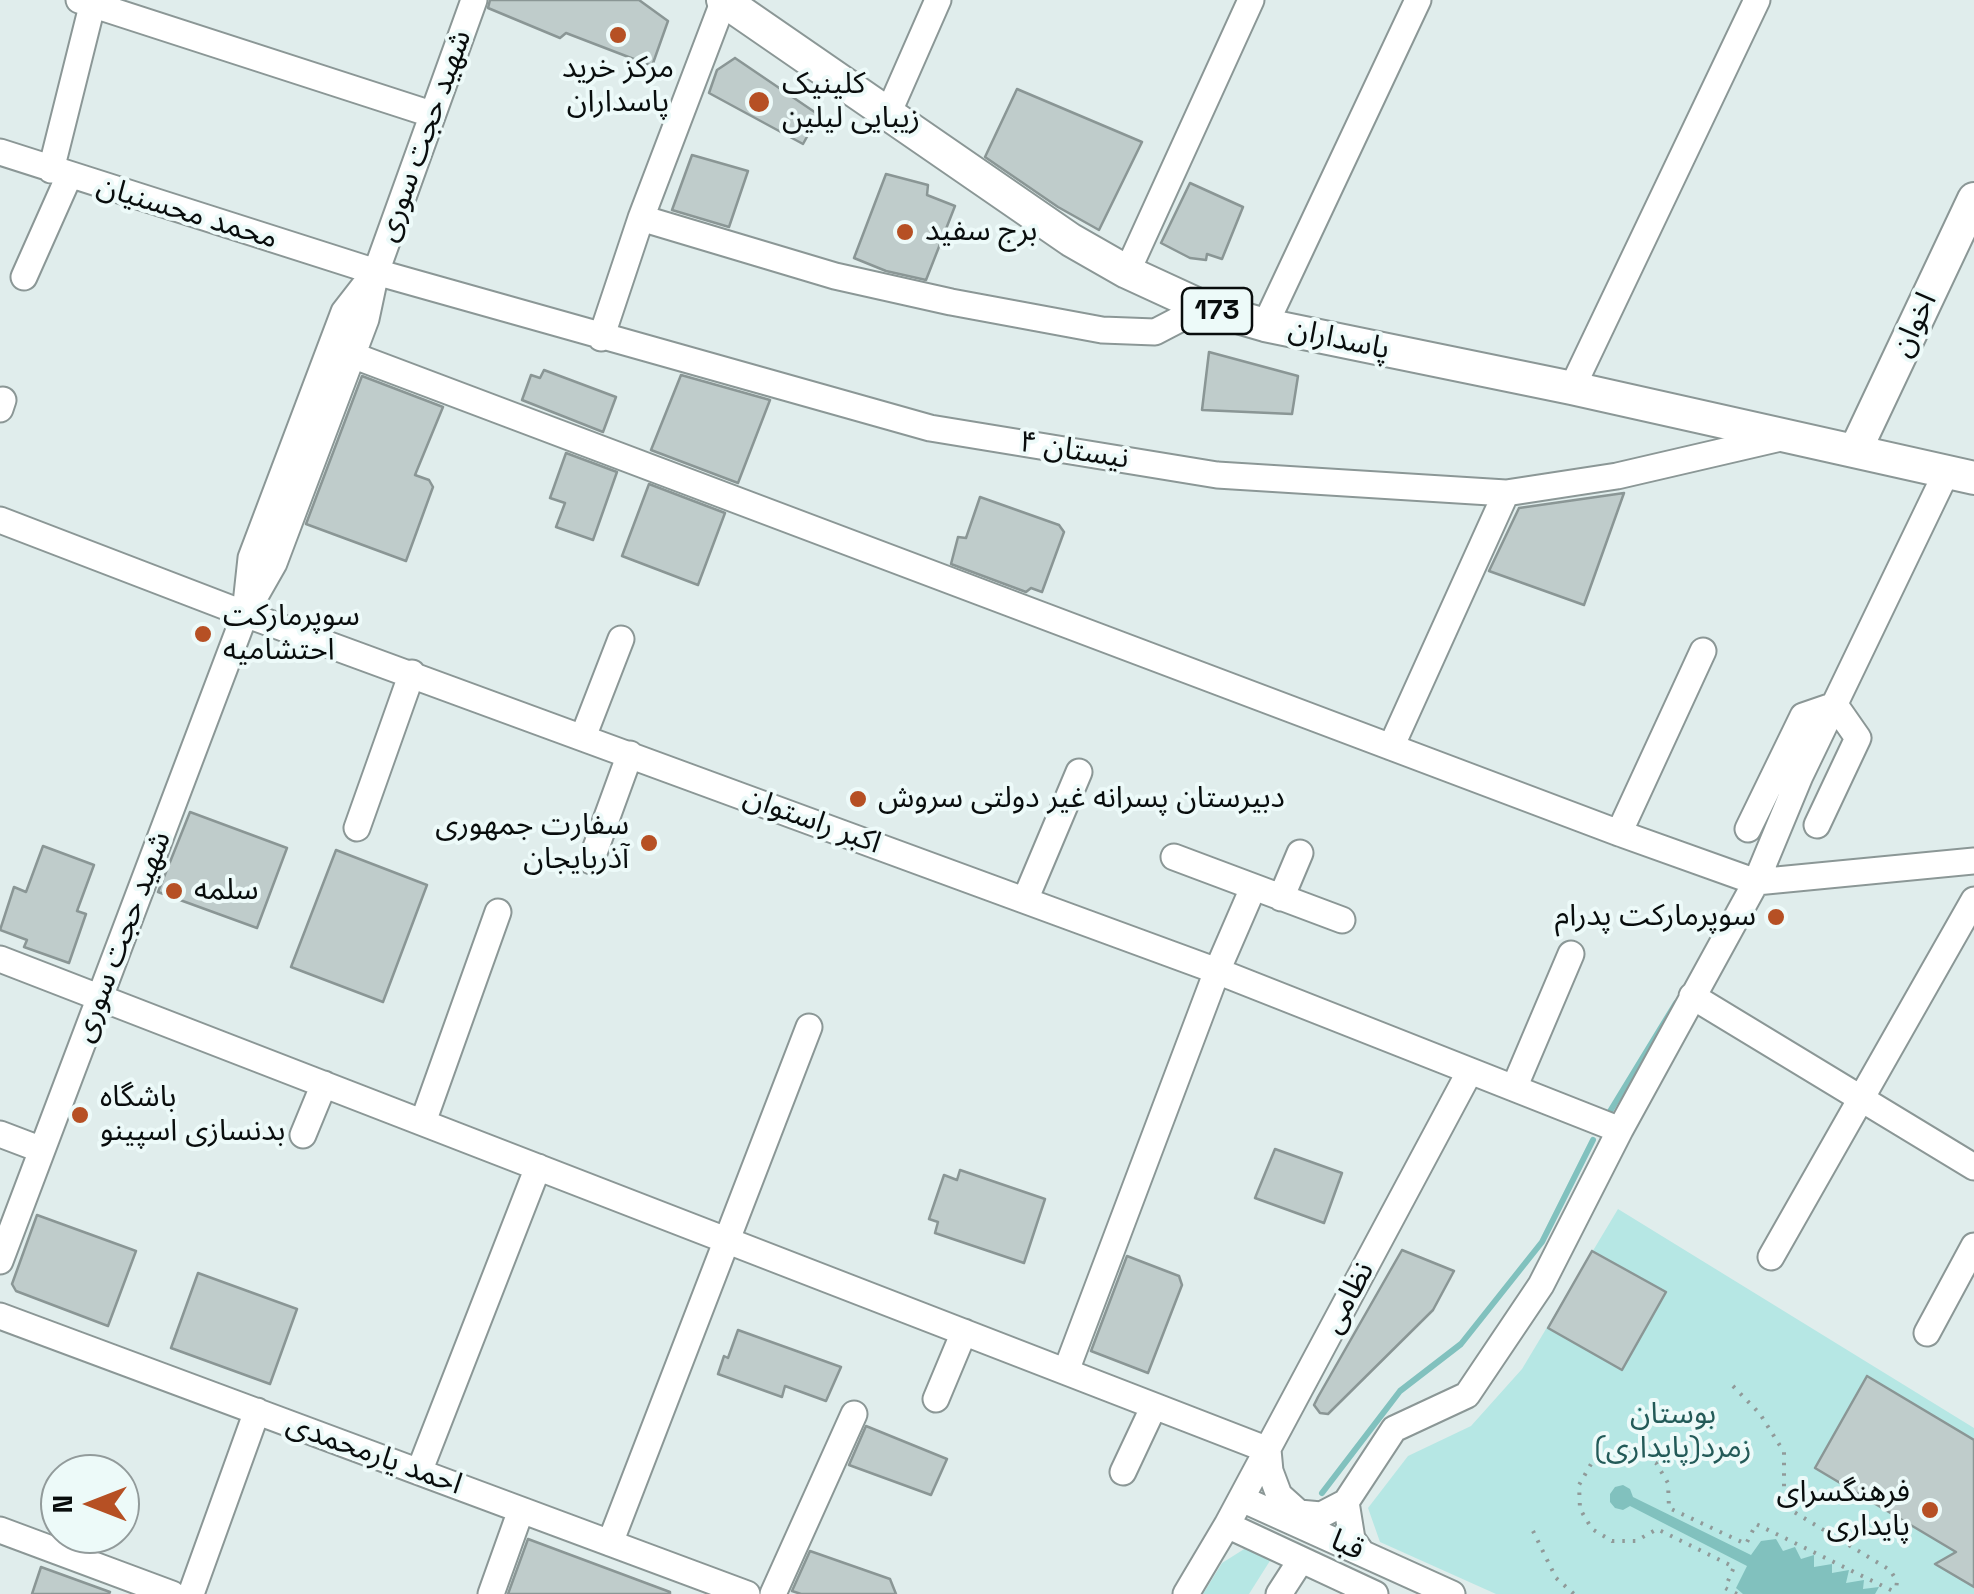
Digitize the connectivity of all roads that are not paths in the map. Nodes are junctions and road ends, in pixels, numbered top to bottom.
1 (474, 0) edge
2 (723, 0) edge
3 (938, 0) edge
4 (1251, 0) edge
5 (1418, 0) edge
6 (1756, 0) edge
7 (89, 2) edge
8 (432, 114) junction
9 (887, 116) junction
10 (0, 152) edge
11 (60, 173) junction
12 (1974, 198) edge
13 (642, 218) junction
14 (376, 272) junction
15 (1128, 272) junction
16 (24, 278) dead end
17 (1203, 307) junction
18 (1266, 325) junction
19 (601, 338) junction
20 (352, 355) junction
21 (1572, 388) junction
22 (1788, 436) junction
23 (1855, 451) junction
24 (1960, 474) edge
25 (1506, 493) junction
26 (0, 520) edge
27 (245, 614) junction
28 (621, 639) dead end
29 (1704, 651) dead end
30 (412, 674) junction
31 (1834, 705) junction
32 (583, 737) junction
33 (1391, 748) junction
34 (630, 754) junction
35 (1079, 772) dead end
36 (1816, 825) dead end
37 (356, 828) dead end
38 (1748, 829) dead end
39 (1619, 833) junction
40 (1300, 854) dead end
41 (1174, 856) dead end
42 (1974, 860) edge
43 (591, 861) dead end
44 (1756, 882) junction
45 (1253, 888) junction
46 (1281, 898) junction
47 (1025, 900) junction
48 (1974, 900) edge
49 (498, 912) dead end
50 (1342, 920) dead end
51 (1572, 954) dead end
52 (0, 959) edge
53 (1217, 971) junction
54 (1692, 996) junction
55 (100, 997) junction
56 (809, 1027) dead end
57 (1470, 1071) junction
58 (324, 1084) junction
59 (1514, 1088) junction
60 (1861, 1099) junction
61 (423, 1122) junction
62 (1620, 1130) junction
63 (0, 1134) edge
64 (303, 1135) dead end
65 (42, 1150) junction
66 (538, 1167) junction
67 (1974, 1168) edge
68 (724, 1239) junction
69 (1974, 1246) edge
70 (1772, 1257) dead end
71 (0, 1260) edge
72 (0, 1316) edge
73 (964, 1332) junction
74 (1927, 1333) dead end
75 (1066, 1372) junction
76 (936, 1399) dead end
77 (1154, 1406) junction
78 (257, 1412) junction
79 (854, 1414) dead end
80 (1268, 1450) junction
81 (419, 1472) junction
82 (1123, 1472) dead end
83 (1242, 1498) junction
84 (1346, 1502) junction
85 (521, 1510) junction
86 (1227, 1525) junction
87 (0, 1530) edge
88 (610, 1543) junction
89 (1362, 1552) junction
90 (1300, 1560) junction
91 (172, 1594) edge
92 (191, 1594) edge
93 (491, 1594) edge
94 (747, 1594) edge
95 (773, 1594) edge
96 (1186, 1594) edge
97 (1278, 1594) edge
98 (1376, 1594) edge
99 (1452, 1594) edge

1 - 8 street, شهید حجت سوری
2 - 9 main road, پاسداران / 173
2 - 13 street
3 - 9 street
4 - 15 street
5 - 18 street
6 - 21 street
7 - 8 street
7 - 11 street
8 - 14 street, شهید حجت سوری
9 - 15 main road, پاسداران / 173
10 - 11 street, محمد محسنیان
11 - 14 street, محمد محسنیان
11 - 16 street
12 - 23 main road, اخوان
13 - 17 street
13 - 19 street
14 - 19 street, نیستان ۴
14 - 20 street, شهید حجت سوری
14 - 27 street, شهید حجت سوری
15 - 17 main road, پاسداران / 173
17 - 18 main road, پاسداران / 173
18 - 21 main road, پاسداران / 173
19 - 25 street, نیستان ۴
20 - 27 street, شهید حجت سوری
20 - 33 street
21 - 22 main road, پاسداران / 173
22 - 23 main road, پاسداران / 173
22 - 25 street, نیستان ۴
23 - 24 main road, پاسداران / 173
24 - 31 street
25 - 33 street
26 - 27 street, اکبر راستوان
27 - 30 street, اکبر راستوان
27 - 55 street, شهید حجت سوری
28 - 32 street
29 - 39 street
30 - 32 street, اکبر راستوان
30 - 37 street
31 - 36 street
31 - 38 street
31 - 44 street
32 - 34 street, اکبر راستوان
33 - 39 street
34 - 43 street
34 - 47 street, اکبر راستوان
35 - 47 street
39 - 44 street
40 - 46 street
41 - 45 street
42 - 44 street
44 - 54 street
45 - 46 street
45 - 53 street
46 - 50 street
47 - 53 street, اکبر راستوان
48 - 60 street
49 - 61 street
51 - 59 street
52 - 55 street
53 - 57 street, اکبر راستوان
53 - 75 street
54 - 60 street
54 - 62 street
55 - 58 street
55 - 65 street, شهید حجت سوری
56 - 68 street
57 - 59 street, اکبر راستوان
57 - 80 street, نظامی
58 - 61 street
58 - 64 street
59 - 62 street, اکبر راستوان
60 - 67 street
60 - 70 street
61 - 66 street
62 - 84 street
63 - 65 street
65 - 71 street, شهید حجت سوری
66 - 68 street
66 - 81 street
68 - 73 street
68 - 88 street
69 - 74 street
72 - 78 street, احمد یارمحمدی
73 - 75 street
73 - 76 street
75 - 77 street
77 - 80 street
77 - 82 street
78 - 81 street, احمد یارمحمدی
78 - 92 street
79 - 95 street
80 - 83 street, نظامی
80 - 84 street
81 - 85 street, احمد یارمحمدی
83 - 86 street, نظامی
83 - 89 street, قبا
84 - 89 street
85 - 88 street, احمد یارمحمدی
85 - 93 street
86 - 90 street, قبا
86 - 96 street, نظامی
87 - 91 street
88 - 94 street, احمد یارمحمدی
89 - 99 street, قبا
90 - 97 street
90 - 98 street, قبا

